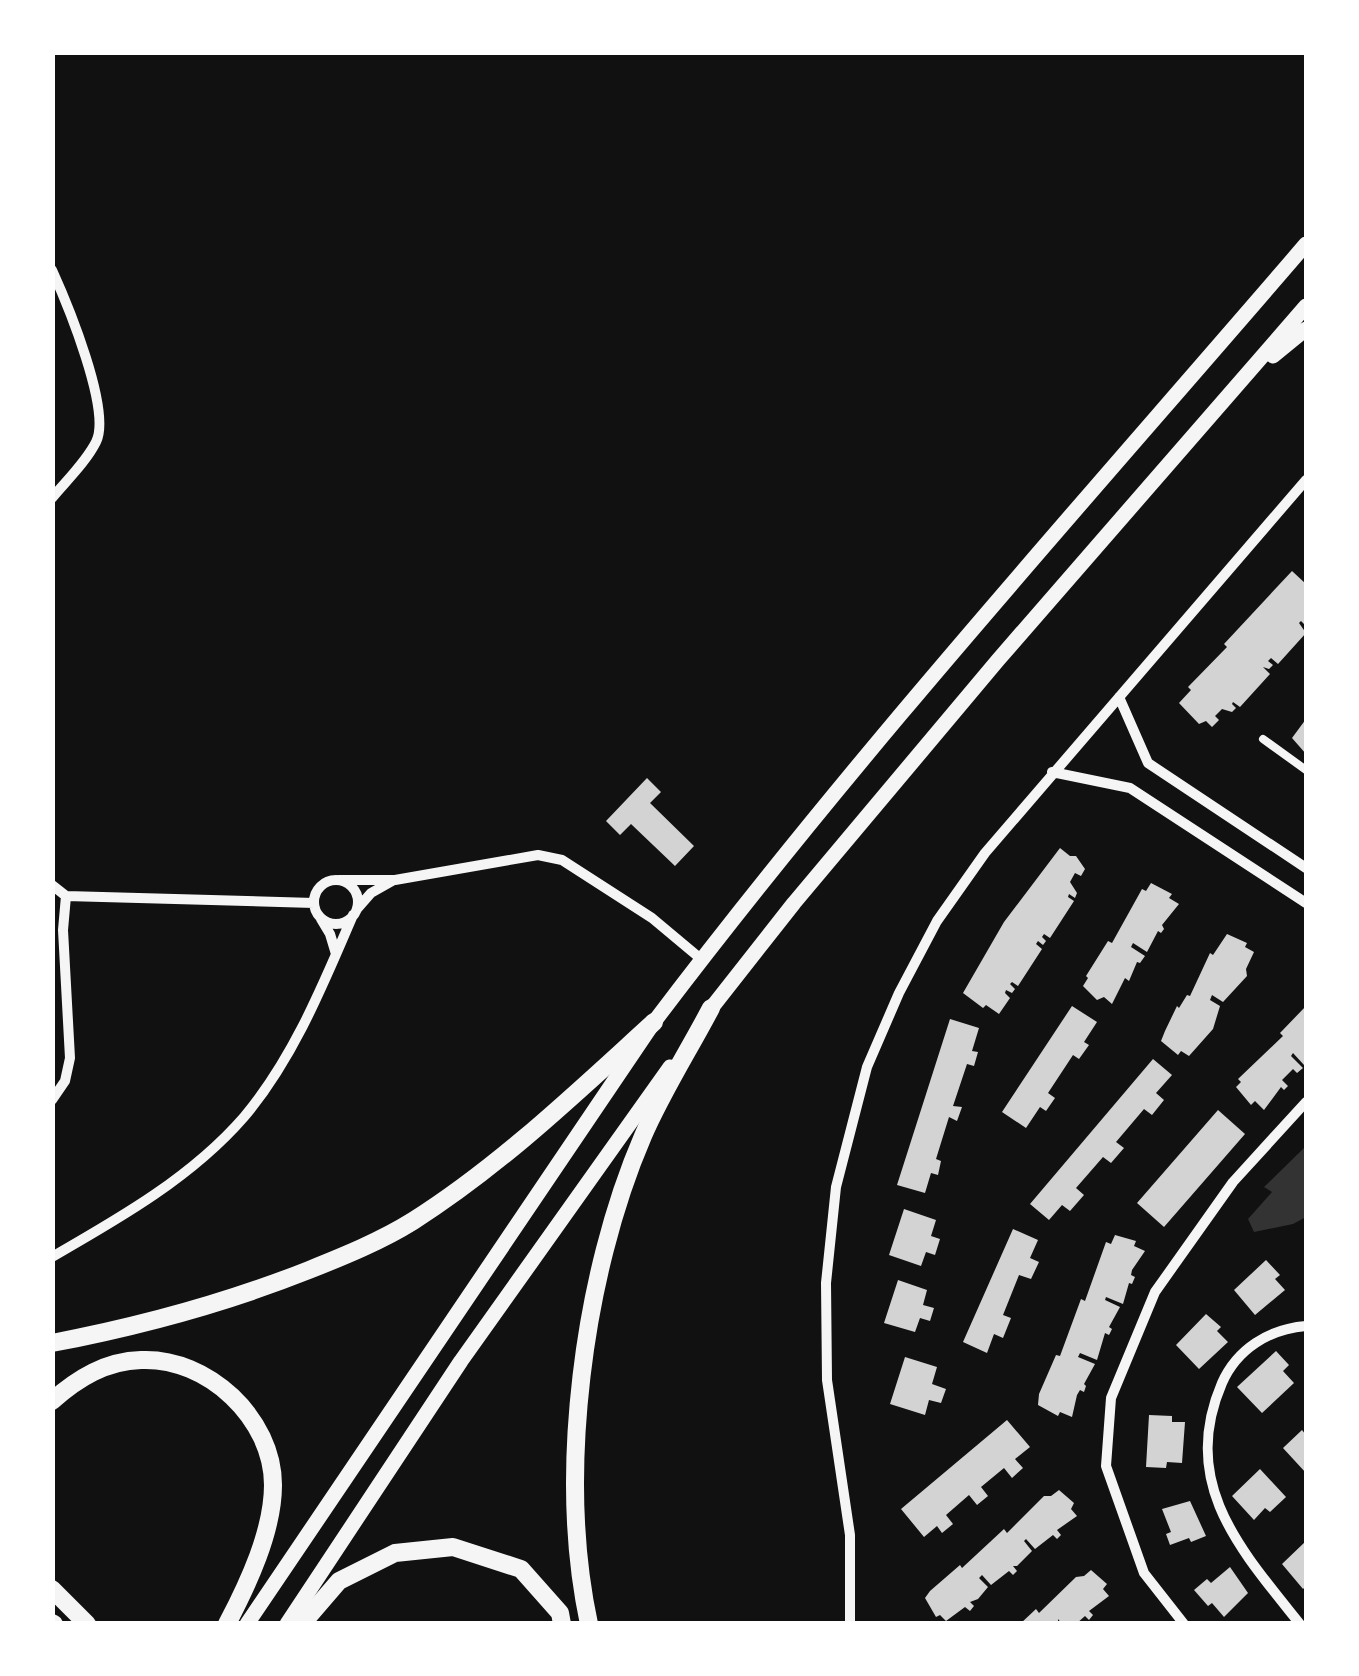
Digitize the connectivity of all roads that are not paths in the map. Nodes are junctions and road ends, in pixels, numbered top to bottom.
1 (1306, 244) edge
2 (52, 270) edge
3 (1306, 306) edge
4 (1306, 330) edge
5 (1250, 374) junction
6 (1306, 480) edge
7 (52, 498) edge
8 (1118, 697) junction
9 (1263, 740) dead end
10 (1306, 770) edge
11 (1052, 772) junction
12 (1306, 868) edge
13 (339, 880) junction
14 (395, 880) junction
15 (52, 885) edge
16 (66, 896) junction
17 (1306, 903) edge
18 (314, 904) junction
19 (354, 912) junction
20 (319, 916) junction
21 (336, 954) junction
22 (701, 960) junction
23 (711, 1008) junction
24 (654, 1022) junction
25 (52, 1100) edge
26 (1306, 1102) edge
27 (52, 1256) edge
28 (1306, 1326) edge
29 (52, 1342) edge
30 (52, 1401) edge
31 (52, 1588) edge
32 (87, 1624) edge
33 (227, 1624) edge
34 (247, 1624) edge
35 (288, 1624) edge
36 (302, 1624) edge
37 (562, 1624) edge
38 (589, 1624) edge
39 (850, 1624) edge
40 (1184, 1624) edge
41 (1300, 1624) edge

1 - 22 highway
2 - 7 street
3 - 5 highway
4 - 5 highway
5 - 23 highway
6 - 8 street
8 - 11 street
8 - 12 street
9 - 10 street
11 - 17 street
11 - 39 street
13 - 14 street
13 - 18 street
13 - 19 street
14 - 19 street
14 - 22 street
15 - 16 street
16 - 18 street
16 - 25 street
18 - 20 street
19 - 20 street
19 - 21 street
20 - 21 street
21 - 27 street
22 - 24 highway
23 - 35 highway
23 - 38 highway
24 - 29 highway
24 - 34 highway
26 - 40 street
28 - 41 street
30 - 33 highway
31 - 32 highway
36 - 37 highway

